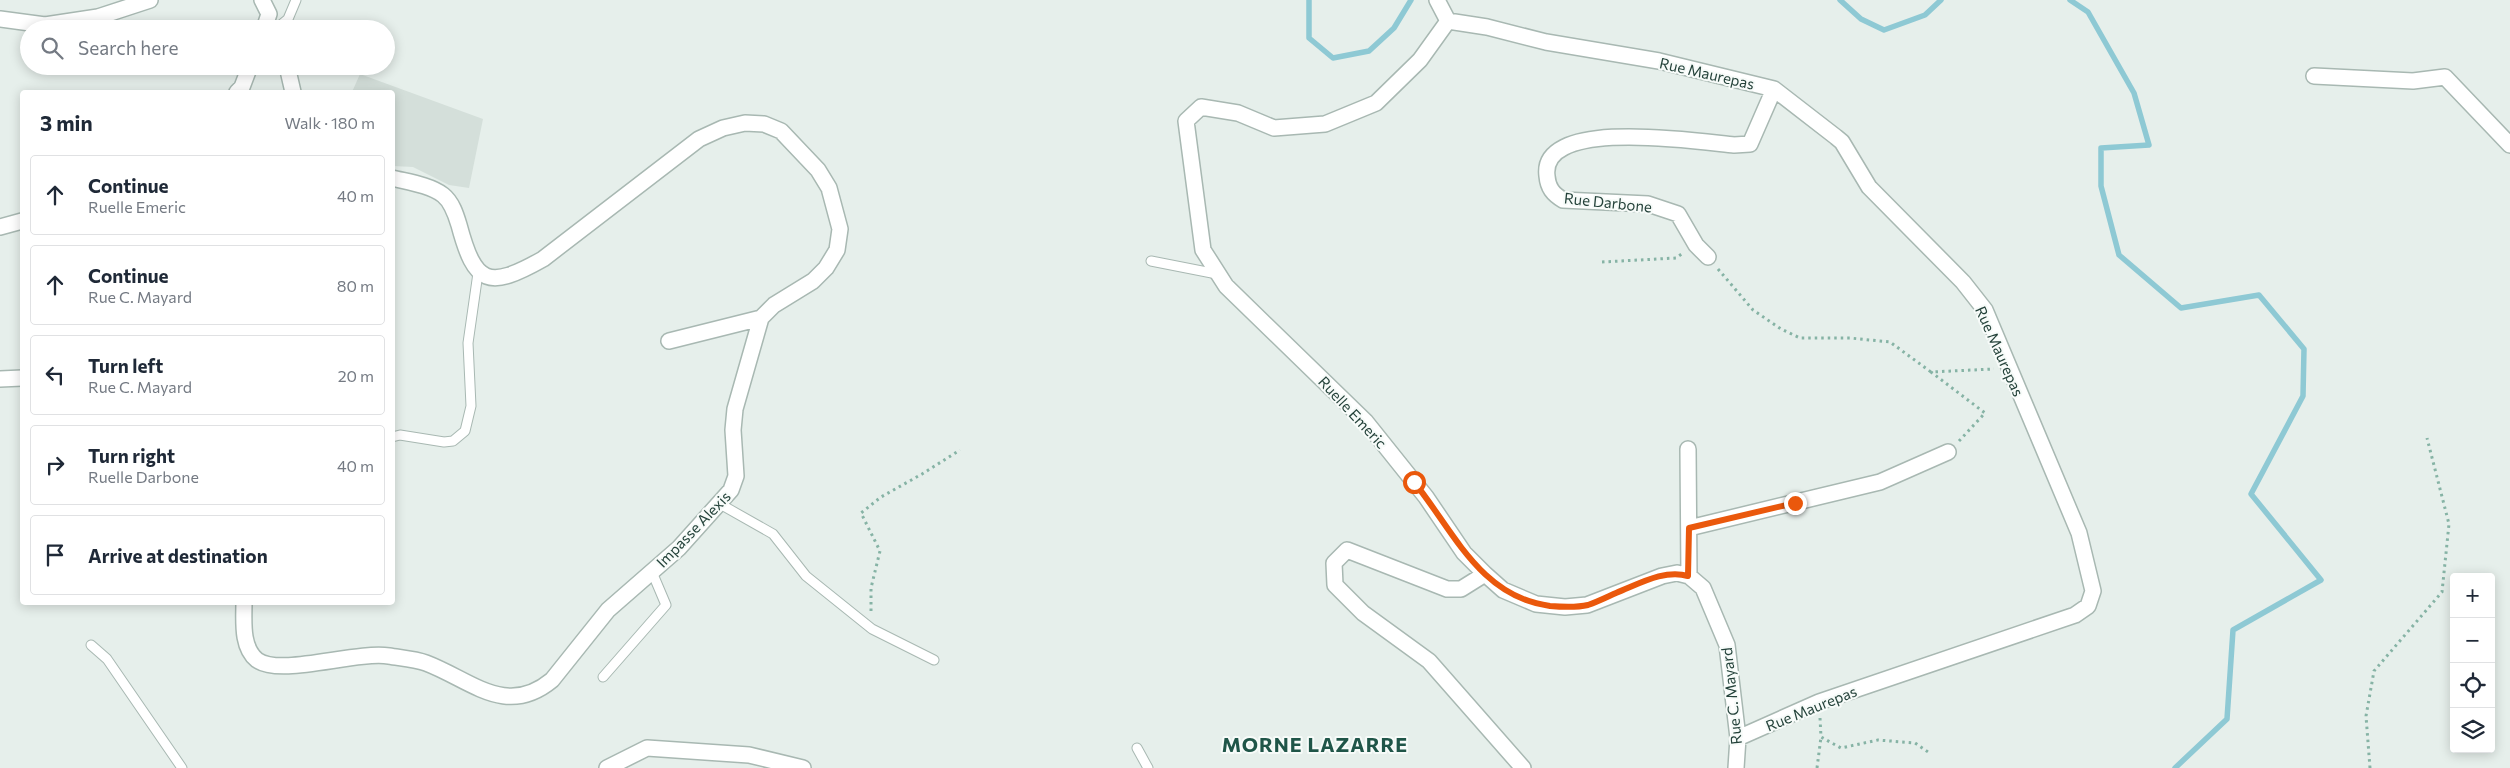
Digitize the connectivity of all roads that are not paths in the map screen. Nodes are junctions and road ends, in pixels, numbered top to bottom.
1 (150, 0) edge
2 (262, 0) edge
3 (296, 0) edge
4 (1437, 0) edge
5 (0, 19) edge
6 (78, 20) edge
7 (271, 20) edge
8 (286, 20) edge
9 (1448, 21) junction
10 (20, 22) edge
11 (247, 75) edge
12 (289, 75) edge
13 (2314, 76) dead end
14 (1774, 89) junction
15 (239, 90) edge
16 (293, 90) edge
17 (2510, 145) edge
18 (395, 179) edge
19 (20, 222) edge
20 (0, 227) edge
21 (1708, 258) road end
22 (1151, 261) dead end
23 (478, 273) junction
24 (1217, 274) junction
25 (761, 318) junction
26 (669, 341) dead end
27 (20, 378) edge
28 (0, 379) edge
29 (395, 437) edge
30 (1688, 449) dead end
31 (1948, 452) road end
32 (720, 504) junction
33 (1689, 528) junction
34 (652, 572) junction
35 (1485, 574) junction
36 (1688, 576) junction
37 (244, 605) edge
38 (91, 645) dead end
39 (934, 660) dead end
40 (603, 677) dead end
41 (1738, 738) junction
42 (1137, 748) dead end
43 (182, 768) edge
44 (607, 768) edge
45 (803, 768) edge
46 (1148, 768) edge
47 (1523, 768) edge
48 (1736, 768) edge

1 - 6 street
2 - 7 street
3 - 8 lane
4 - 9 street
5 - 10 street
9 - 14 street, Rue Maurepas
9 - 24 street, Ruelle Emeric
11 - 15 street
12 - 16 street
13 - 17 street
14 - 21 street, Rue Darbone
14 - 41 street, Rue Maurepas
18 - 23 street
19 - 20 street
22 - 24 lane
23 - 25 street
23 - 29 lane
24 - 35 street, Ruelle Emeric
25 - 26 street
25 - 32 street, Impasse Alexis
27 - 28 street
30 - 33 street
31 - 33 street
32 - 34 street, Impasse Alexis
32 - 39 lane
33 - 36 street
34 - 37 street, Impasse Alexis
34 - 40 lane
35 - 36 street
35 - 47 street
36 - 41 street, Rue C. Mayard
38 - 43 lane
41 - 48 street, Rue C. Mayard
42 - 46 lane
44 - 45 street

